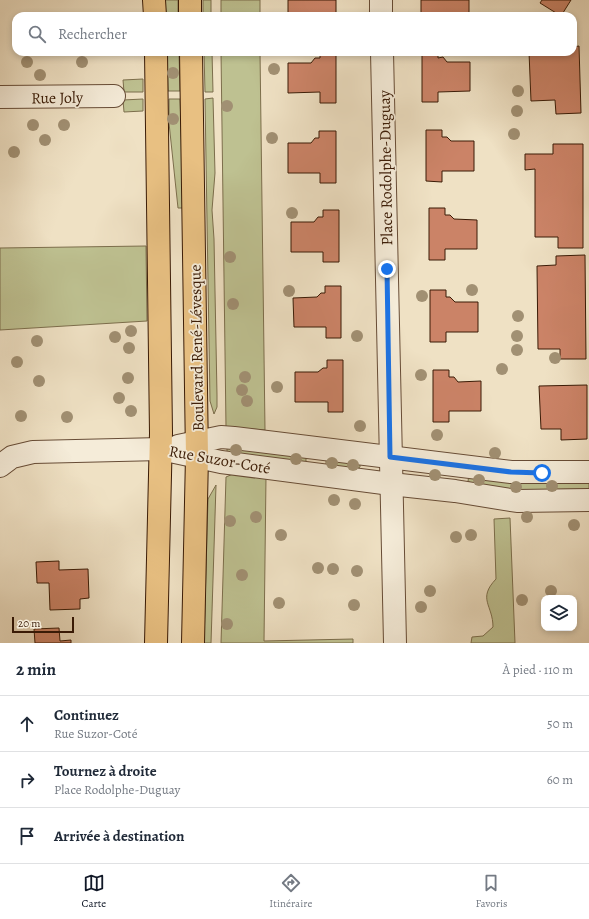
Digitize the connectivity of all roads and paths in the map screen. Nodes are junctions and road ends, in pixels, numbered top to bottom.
1 (154, 0) edge
2 (190, 0) edge
3 (380, 0) edge
4 (155, 12) edge
5 (190, 12) edge
6 (381, 12) edge
7 (156, 56) edge
8 (191, 56) edge
9 (382, 56) edge
10 (114, 96) dead end
11 (0, 97) edge
12 (317, 448) junction
13 (161, 449) junction
14 (197, 449) junction
15 (390, 457) junction
16 (0, 466) edge
17 (458, 467) junction
18 (589, 472) edge
19 (314, 473) junction
20 (391, 484) junction
21 (455, 491) junction
22 (589, 500) edge
23 (156, 643) edge
24 (193, 643) edge
25 (395, 643) edge

1 - 4 main road
2 - 5 main road
3 - 6 street
7 - 13 main road
8 - 14 main road, Boulevard René-Lévesque
9 - 15 street, Place Rodolphe-Duguay
10 - 11 street, Rue Joly
12 - 14 street, Rue Suzor-Coté
12 - 15 street, Rue Suzor-Coté
12 - 19 street
13 - 14 street, Rue Suzor-Coté
13 - 16 street, Rue Suzor-Coté
13 - 23 main road
14 - 19 street, Rue Suzor-Coté
14 - 24 main road, Boulevard René-Lévesque
15 - 17 street, Rue Suzor-Coté
15 - 20 street, Place Rodolphe-Duguay
17 - 18 street, Rue Suzor-Coté
17 - 21 street
19 - 20 street, Rue Suzor-Coté
20 - 21 street, Rue Suzor-Coté
20 - 25 street, Place Rodolphe-Duguay
21 - 22 street, Rue Suzor-Coté

